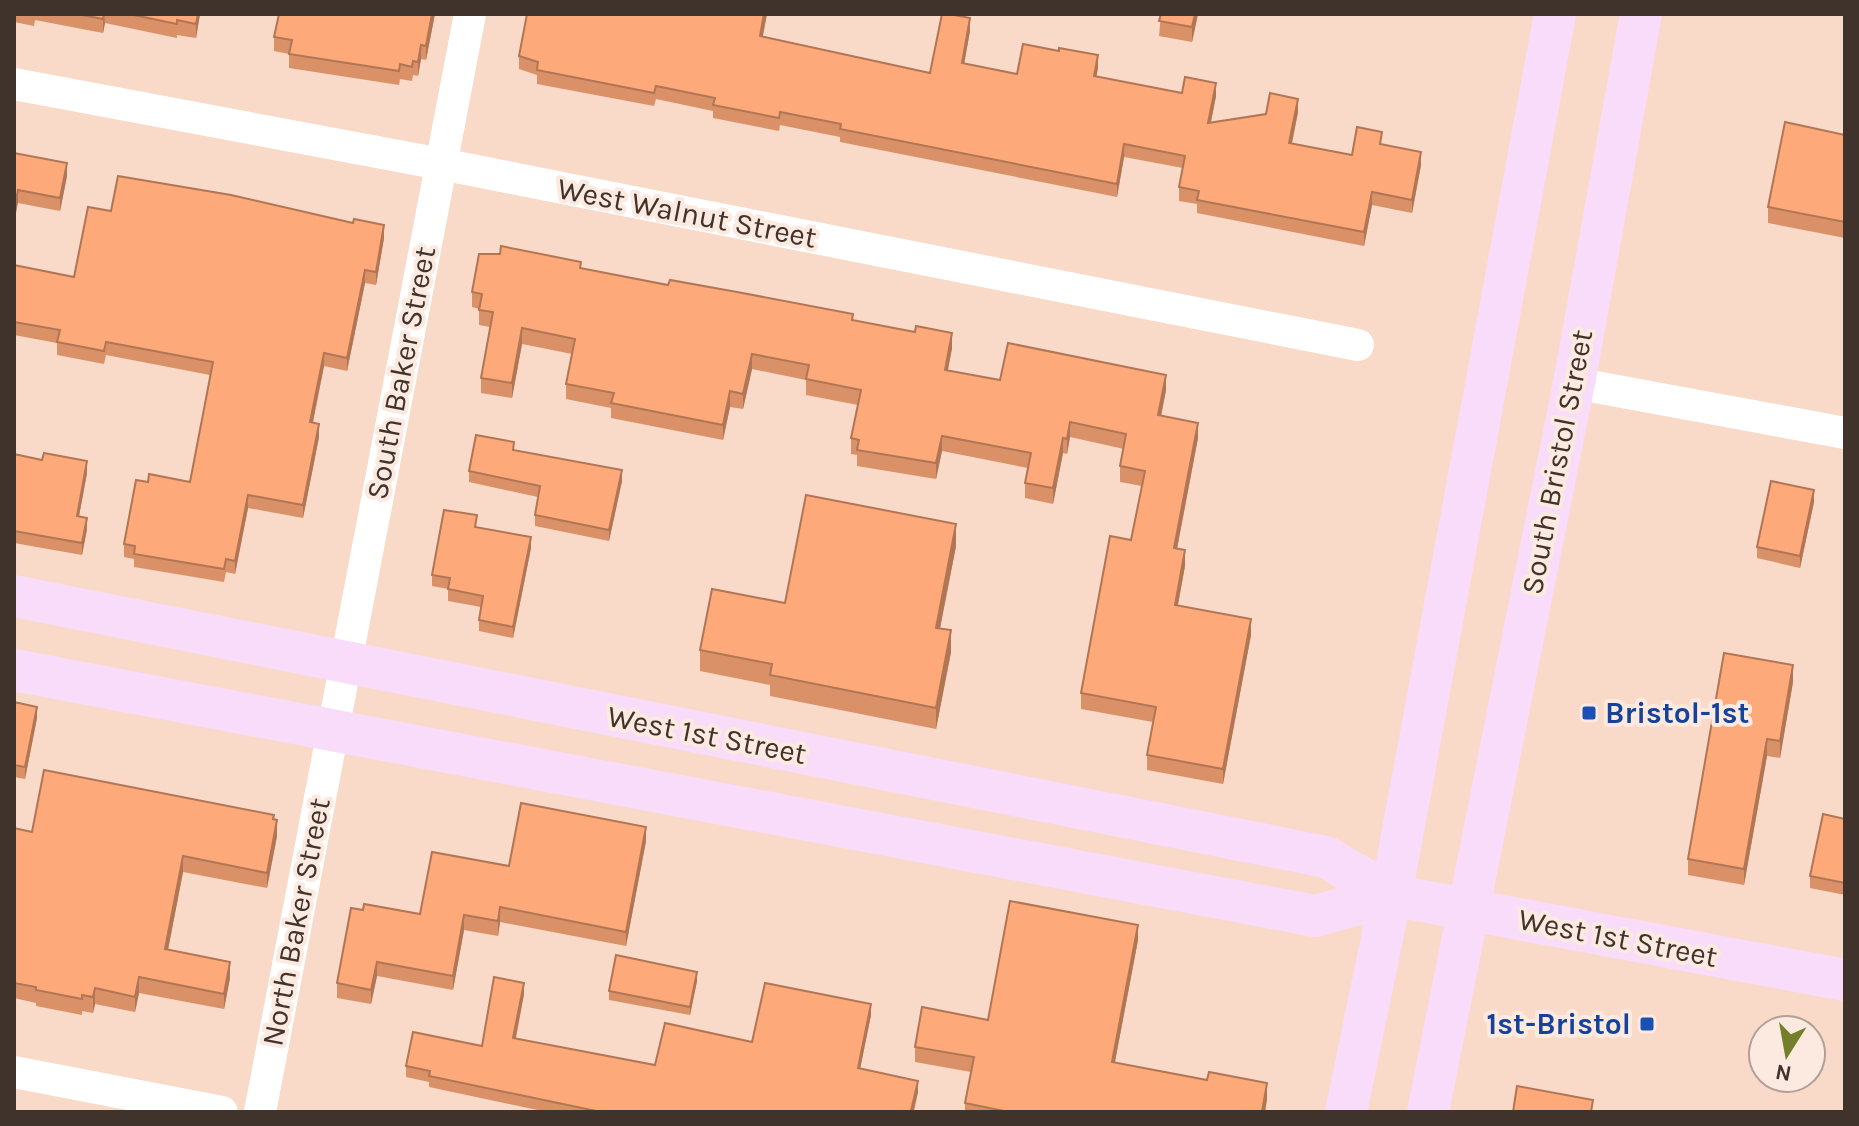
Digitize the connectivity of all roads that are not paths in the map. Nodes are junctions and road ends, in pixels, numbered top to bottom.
1 (470, 14) edge
2 (1555, 14) edge
3 (1641, 14) edge
4 (14, 84) edge
5 (441, 164) junction
6 (1358, 345) dead end
7 (1574, 383) junction
8 (1845, 433) edge
9 (14, 596) edge
10 (347, 659) junction
11 (14, 670) edge
12 (333, 732) junction
13 (1391, 895) junction
14 (1466, 909) junction
15 (1845, 980) edge
16 (14, 1072) edge
17 (222, 1112) edge
18 (260, 1112) edge
19 (1346, 1112) edge
20 (1428, 1112) edge

1 - 5 street, South Baker Street
2 - 13 main road
3 - 7 main road, South Bristol Street
4 - 5 street, West Walnut Street
5 - 6 street, West Walnut Street
5 - 10 street, South Baker Street
7 - 8 street
7 - 14 main road, South Bristol Street
9 - 10 main road, West 1st Street
10 - 12 street, South Baker Street
10 - 13 main road, West 1st Street
11 - 12 main road, West 1st Street
12 - 13 main road, West 1st Street
12 - 18 street, North Baker Street
13 - 14 main road, West 1st Street
13 - 19 main road
14 - 15 main road, West 1st Street
14 - 20 main road, South Bristol Street
16 - 17 street

